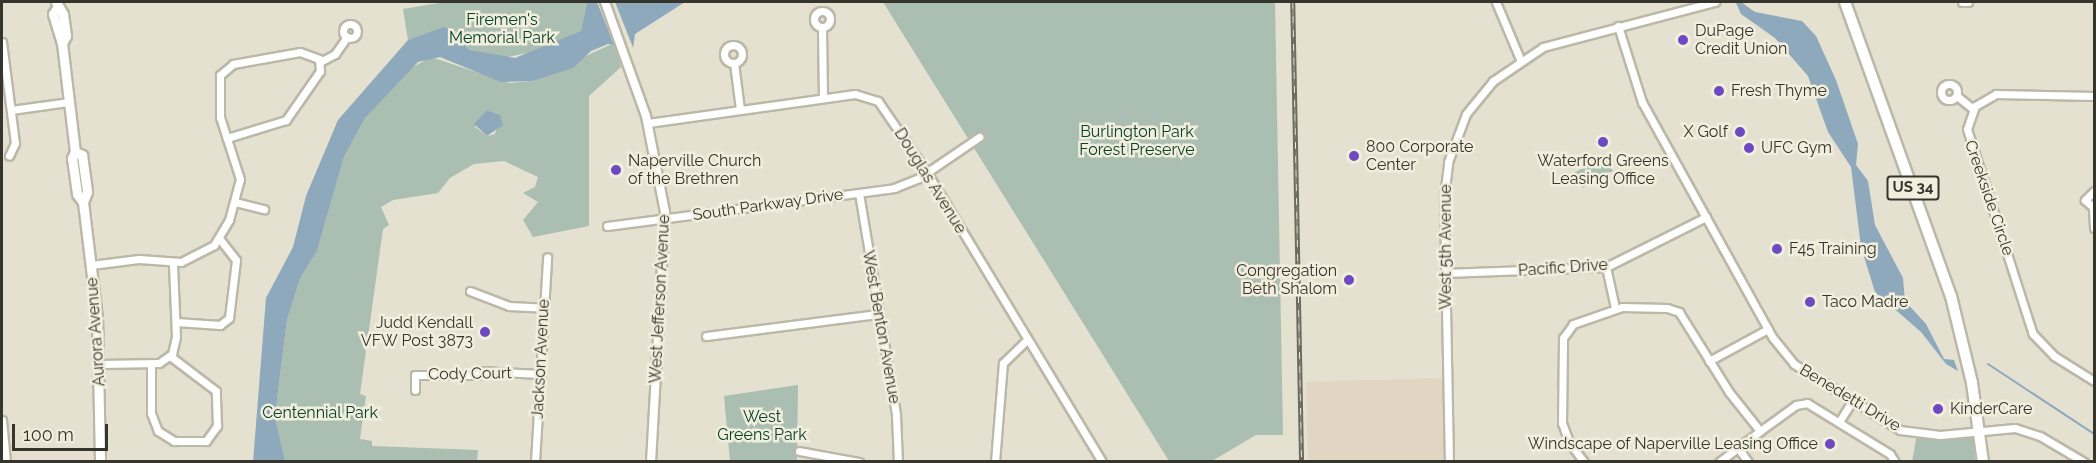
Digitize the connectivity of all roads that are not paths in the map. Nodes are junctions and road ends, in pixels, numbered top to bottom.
1 (605, 2) edge
2 (1496, 2) edge
3 (1715, 2) edge
4 (1845, 2) edge
5 (1962, 2) edge
6 (1968, 2) edge
7 (57, 5) edge
8 (1618, 26) junction
9 (822, 27) dead end
10 (346, 37) dead end
11 (2, 42) edge
12 (1520, 59) junction
13 (320, 62) junction
14 (734, 63) dead end
15 (1957, 96) dead end
16 (2094, 96) edge
17 (823, 98) junction
18 (69, 102) junction
19 (740, 109) junction
20 (1973, 109) junction
21 (11, 110) junction
22 (648, 123) junction
23 (979, 137) dead end
24 (227, 138) junction
25 (9, 156) dead end
26 (926, 171) junction
27 (2094, 191) edge
28 (859, 193) junction
29 (235, 201) junction
30 (2094, 208) edge
31 (264, 209) dead end
32 (1706, 217) junction
33 (665, 219) junction
34 (607, 226) dead end
35 (2094, 228) edge
36 (219, 238) junction
37 (547, 256) dead end
38 (173, 263) junction
39 (91, 265) junction
40 (1606, 267) junction
41 (1445, 273) junction
42 (470, 291) dead end
43 (544, 308) junction
44 (1615, 308) junction
45 (878, 314) junction
46 (176, 322) junction
47 (1768, 329) junction
48 (706, 336) dead end
49 (1027, 340) junction
50 (170, 356) junction
51 (1709, 361) junction
52 (100, 364) junction
53 (151, 364) junction
54 (541, 374) junction
55 (2094, 381) edge
56 (415, 390) dead end
57 (1851, 403) junction
58 (2, 420) edge
59 (1839, 422) junction
60 (1760, 430) junction
61 (1979, 430) junction
62 (1738, 448) junction
63 (799, 451) dead end
64 (2073, 459) edge
65 (6, 462) edge
66 (100, 462) edge
67 (535, 462) edge
68 (651, 462) edge
69 (859, 462) edge
70 (898, 462) edge
71 (995, 462) edge
72 (1102, 462) edge
73 (1449, 462) edge
74 (1584, 462) edge
75 (1719, 462) edge
76 (1748, 462) edge
77 (1895, 462) edge
78 (1983, 462) edge
79 (2084, 462) edge

1 - 22 street, West Jefferson Avenue
2 - 12 street
3 - 8 street, West 5th Avenue
4 - 61 main road, US 34
5 - 6 street
7 - 18 main road, Aurora Avenue
8 - 12 street, West 5th Avenue
8 - 32 street, Benedetti Drive
9 - 17 street
10 - 13 street
11 - 21 street
12 - 41 street, West 5th Avenue
13 - 24 street
13 - 24 street
14 - 19 street
15 - 20 street
16 - 20 street
17 - 19 street, Douglas Avenue
17 - 26 street, Douglas Avenue
18 - 21 street
18 - 39 main road, Aurora Avenue
19 - 22 street, Douglas Avenue
20 - 55 street, Creekside Circle
21 - 25 street
22 - 33 street, West Jefferson Avenue
23 - 26 street, South Parkway Drive
24 - 29 street
26 - 28 street, South Parkway Drive
26 - 49 street, Douglas Avenue
27 - 30 street
28 - 33 street, South Parkway Drive
28 - 45 street, West Benton Avenue
29 - 31 street
29 - 36 street
30 - 35 street
32 - 40 street, Pacific Drive
32 - 47 street, Benedetti Drive
33 - 34 street, South Parkway Drive
33 - 68 street, West Jefferson Avenue
36 - 38 street
36 - 46 street
37 - 43 street, Jackson Avenue
38 - 39 street
38 - 46 street
39 - 52 main road, Aurora Avenue
40 - 41 street, Pacific Drive
40 - 44 street
41 - 73 street, West 5th Avenue
42 - 43 street
43 - 54 street, Jackson Avenue
44 - 51 street
44 - 74 street
45 - 48 street
45 - 70 street, West Benton Avenue
46 - 50 street
47 - 51 street
47 - 57 street, Benedetti Drive
49 - 71 street
49 - 72 street, Douglas Avenue
50 - 53 street
50 - 53 street
51 - 60 street
52 - 53 street
52 - 66 main road, Aurora Avenue
54 - 56 street, Cody Court
54 - 67 street, Jackson Avenue
57 - 59 street
57 - 61 street, Benedetti Drive
58 - 65 street
59 - 60 street
59 - 77 street
60 - 62 street
61 - 64 street, Benedetti Drive
61 - 78 main road, US 34
62 - 75 street
62 - 76 street
63 - 69 street
64 - 79 street, Benedetti Drive

